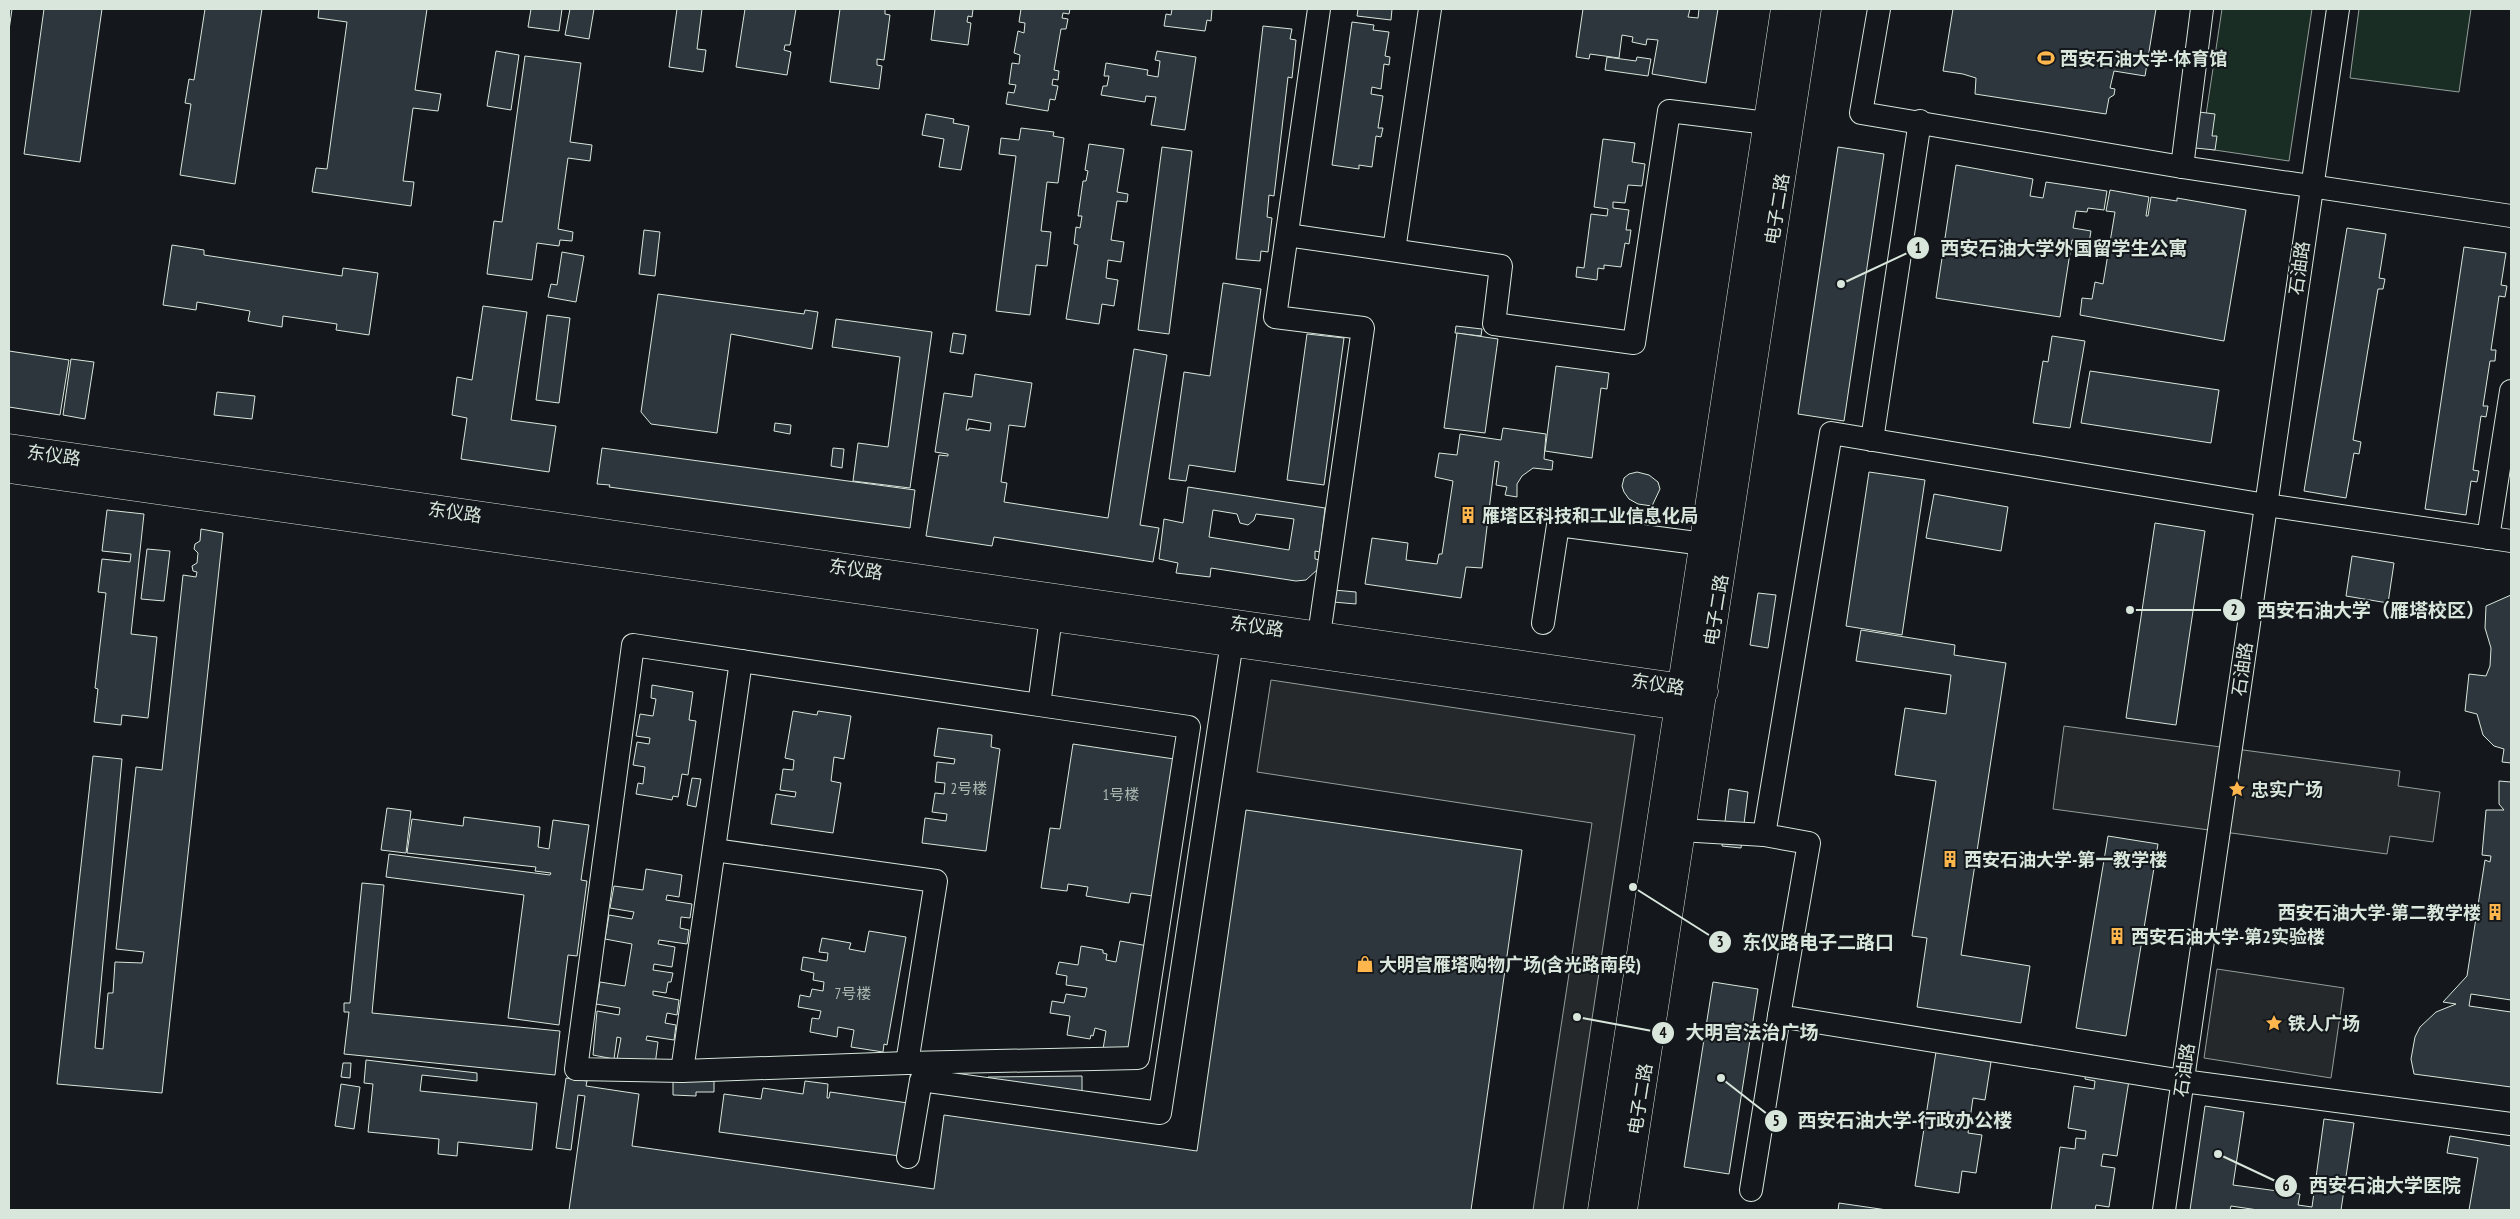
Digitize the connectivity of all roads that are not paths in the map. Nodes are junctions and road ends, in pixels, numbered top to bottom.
1 (1319, 9) edge
2 (1430, 9) edge
3 (1785, 9) edge
4 (1807, 9) edge
5 (1879, 9) edge
6 (2202, 9) edge
7 (2338, 9) edge
8 (1920, 122) junction
9 (1767, 123) junction
10 (2182, 167) junction
11 (2311, 185) junction
12 (2511, 216) edge
13 (1287, 235) junction
14 (1394, 250) junction
15 (2511, 391) edge
16 (1872, 440) junction
17 (9, 448) edge
18 (9, 469) edge
19 (2266, 505) junction
20 (2488, 538) junction
21 (2511, 541) edge
22 (1704, 544) junction
23 (1051, 617) junction
24 (1543, 623) dead end
25 (1319, 635) junction
26 (1232, 642) junction
27 (741, 661) junction
28 (1691, 698) junction
29 (1039, 705) junction
30 (1680, 830) junction
31 (1764, 835) junction
32 (714, 850) junction
33 (1779, 1016) junction
34 (907, 1063) junction
35 (682, 1071) junction
36 (2183, 1080) junction
37 (2511, 1124) edge
38 (908, 1157) dead end
39 (1751, 1190) dead end
40 (1602, 1210) edge
41 (1623, 1210) edge
42 (2164, 1210) edge

1 - 13 street
2 - 14 street
3 - 9 main road, 电子二路
4 - 28 main road, 电子二路
5 - 8 street
6 - 10 street
7 - 11 street, 石油路
8 - 10 street
8 - 16 street
9 - 14 street
9 - 22 main road, 电子二路
10 - 11 street
11 - 12 street
11 - 19 street, 石油路
13 - 14 street
13 - 25 street
15 - 20 street
16 - 19 street
16 - 31 street
17 - 25 main road, 东仪路
18 - 23 main road, 东仪路
19 - 20 street
19 - 36 street, 石油路
20 - 21 street
22 - 24 street
22 - 28 main road, 电子二路
23 - 26 main road, 东仪路
23 - 29 street
25 - 28 main road, 东仪路
26 - 28 main road, 东仪路
26 - 38 street
27 - 29 street
27 - 32 street
27 - 35 street
28 - 30 main road, 电子二路
28 - 40 main road, 电子二路
29 - 34 street
30 - 31 street
30 - 41 main road, 电子二路
31 - 33 street
32 - 34 street
32 - 35 street
33 - 36 street
33 - 39 street
34 - 35 street
36 - 37 street
36 - 42 street, 石油路

